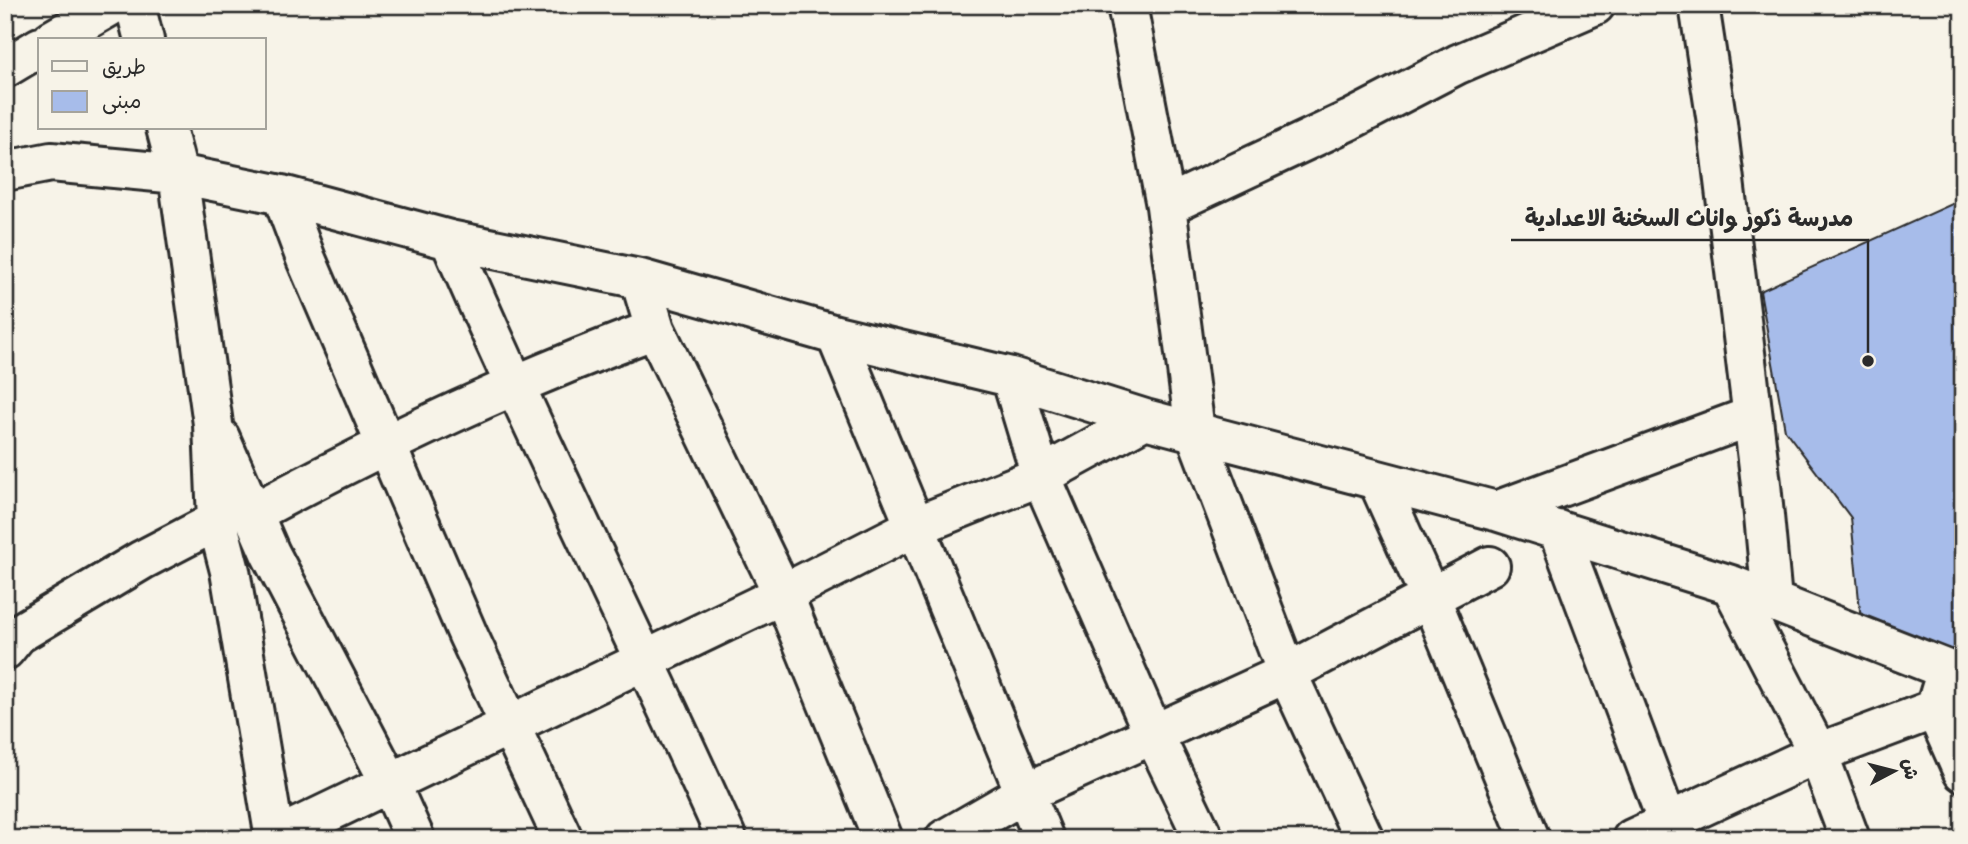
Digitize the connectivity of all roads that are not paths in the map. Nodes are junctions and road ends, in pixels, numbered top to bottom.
1 (112, 5) edge
2 (135, 5) edge
3 (1127, 5) edge
4 (1595, 5) edge
5 (1699, 5) edge
6 (51, 38) edge
7 (143, 38) edge
8 (167, 130) edge
9 (5, 171) edge
10 (178, 174) junction
11 (282, 195) junction
12 (1166, 206) junction
13 (450, 240) junction
14 (640, 279) junction
15 (655, 329) junction
16 (836, 335) junction
17 (1011, 377) junction
18 (513, 385) junction
19 (1752, 416) junction
20 (1146, 419) junction
21 (213, 424) junction
22 (1195, 431) junction
23 (386, 442) junction
24 (1041, 476) junction
25 (1378, 481) junction
26 (1496, 511) junction
27 (255, 512) junction
28 (217, 521) junction
29 (914, 527) junction
30 (1558, 530) junction
31 (270, 552) junction
32 (1490, 566) dead end
33 (230, 571) junction
34 (1731, 585) junction
35 (783, 594) junction
36 (1431, 599) junction
37 (1772, 600) junction
38 (5, 650) edge
39 (647, 660) junction
40 (1287, 673) junction
41 (1955, 673) edge
42 (1935, 709) junction
43 (508, 724) junction
44 (1153, 733) junction
45 (1818, 753) junction
46 (1963, 772) edge
47 (388, 781) junction
48 (1025, 793) junction
49 (1671, 831) edge
50 (275, 838) edge
51 (415, 839) edge
52 (563, 839) edge
53 (727, 839) edge
54 (883, 839) edge
55 (946, 839) edge
56 (1044, 839) edge
57 (1204, 839) edge
58 (1364, 839) edge
59 (1530, 839) edge
60 (1632, 839) edge
61 (1850, 839) edge

1 - 6 street
2 - 7 street
3 - 12 street
4 - 12 street
5 - 19 street
8 - 10 street
9 - 10 street
10 - 11 street
10 - 21 street
11 - 13 street
11 - 23 street
12 - 22 street
13 - 14 street
13 - 18 street
14 - 15 street
14 - 16 street
15 - 18 street
15 - 35 street
16 - 17 street
16 - 29 street
17 - 20 street
17 - 24 street
18 - 23 street
18 - 39 street
19 - 26 street
19 - 37 street
20 - 22 street
20 - 24 street
21 - 27 street
21 - 28 street
22 - 25 street
22 - 40 street
23 - 27 street
23 - 43 street
24 - 29 street
24 - 44 street
25 - 26 street
25 - 36 street
26 - 30 street
27 - 31 street
28 - 33 street
28 - 38 street
29 - 35 street
29 - 48 street
30 - 34 street
30 - 49 street
31 - 33 street
31 - 47 street
32 - 36 street
33 - 50 street
34 - 37 street
34 - 45 street
35 - 39 street
35 - 54 street
36 - 40 street
36 - 59 street
37 - 41 street
39 - 43 street
39 - 53 street
40 - 44 street
40 - 58 street
41 - 42 street
42 - 45 street
42 - 46 street
43 - 47 street
43 - 52 street
44 - 48 street
44 - 57 street
45 - 49 street
45 - 61 street
47 - 50 street
47 - 51 street
48 - 55 street
48 - 56 street
49 - 60 street

